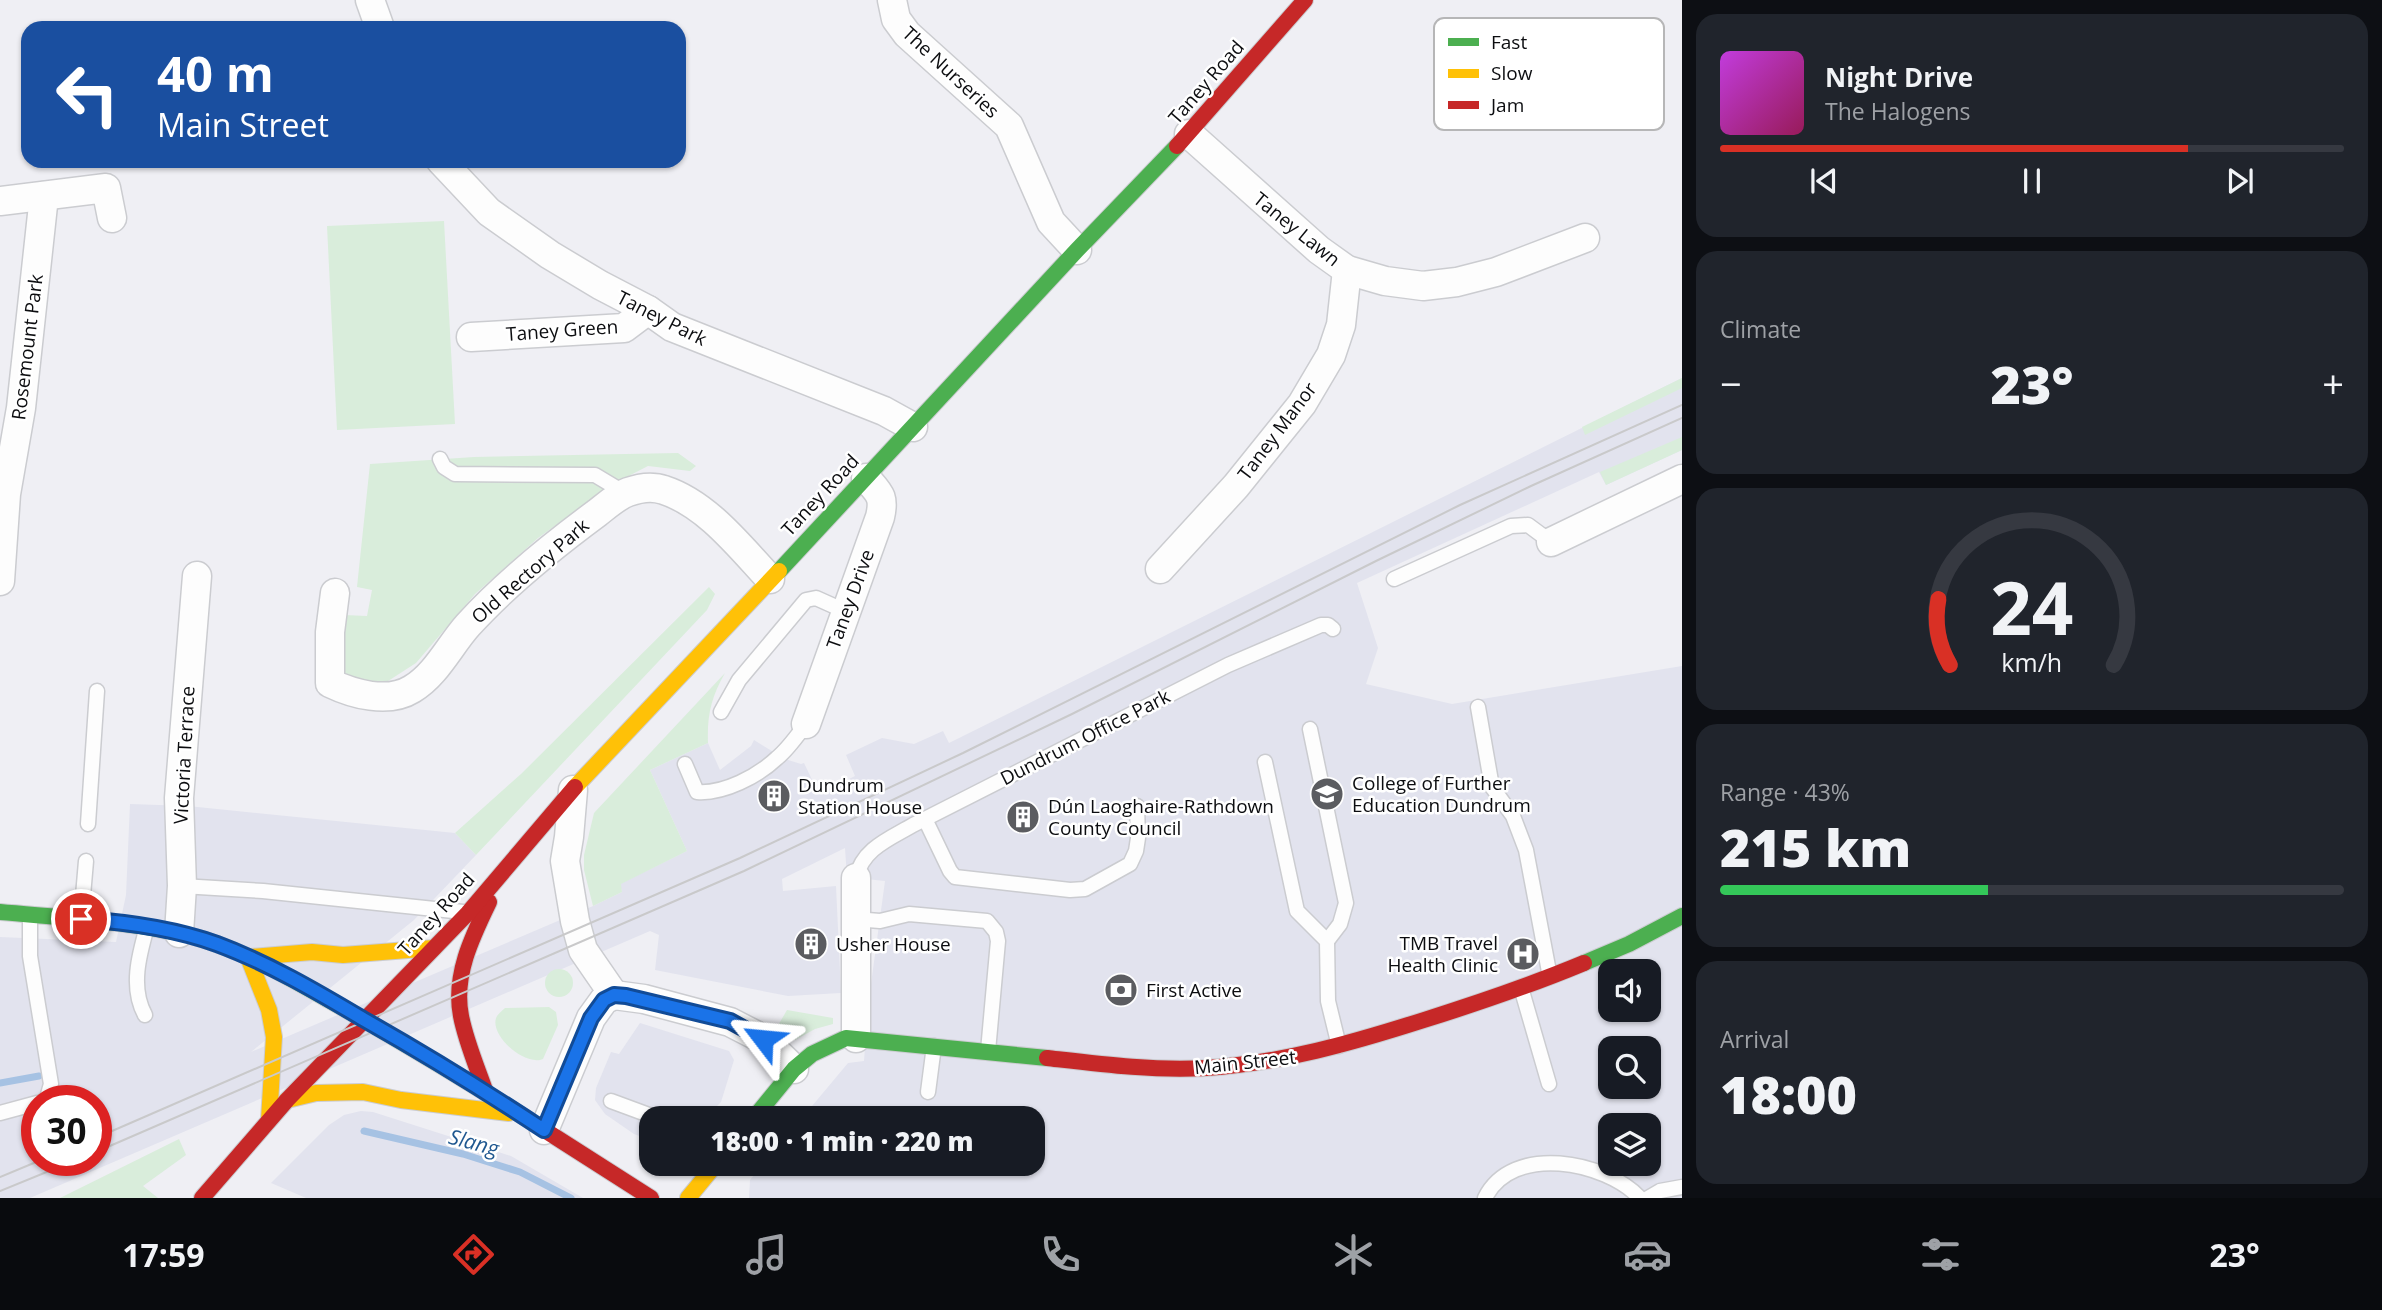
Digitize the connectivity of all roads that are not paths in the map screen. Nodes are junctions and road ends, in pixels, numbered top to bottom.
1 (370, 0) edge
2 (892, 0) edge
3 (1305, 0) edge
4 (378, 21) edge
5 (1189, 134) junction
6 (448, 168) edge
7 (44, 196) junction
8 (0, 201) edge
9 (112, 218) dead end
10 (1585, 238) dead end
11 (1077, 250) junction
12 (1347, 270) junction
13 (648, 310) junction
14 (471, 337) dead end
15 (913, 426) junction
16 (440, 459) dead end
17 (866, 478) junction
18 (1682, 479) edge
19 (625, 493) junction
20 (1551, 542) joint
21 (1160, 569) dead end
22 (197, 576) dead end
23 (770, 579) junction
24 (1394, 579) dead end
25 (0, 580) edge
26 (335, 593) dead end
27 (845, 611) junction
28 (1333, 629) dead end
29 (97, 691) dead end
30 (1478, 707) dead end
31 (722, 712) dead end
32 (806, 724) joint
33 (1310, 729) dead end
34 (1265, 762) dead end
35 (685, 764) dead end
36 (573, 790) junction
37 (1137, 806) dead end
38 (925, 819) junction
39 (88, 824) dead end
40 (86, 861) dead end
41 (511, 861) junction
42 (856, 878) joint
43 (182, 886) junction
44 (0, 912) edge
45 (468, 913) junction
46 (31, 914) junction
47 (1682, 916) edge
48 (81, 919) junction
49 (855, 919) junction
50 (148, 926) junction
51 (179, 933) junction
52 (1327, 941) junction
53 (434, 948) junction
54 (248, 957) junction
55 (1550, 979) junction
56 (1522, 989) junction
57 (614, 995) junction
58 (145, 1015) dead end
59 (366, 1020) junction
60 (856, 1038) junction
61 (934, 1045) junction
62 (1340, 1047) junction
63 (988, 1052) junction
64 (794, 1069) junction
65 (1549, 1084) dead end
66 (51, 1085) edge
67 (928, 1092) dead end
68 (486, 1093) junction
69 (287, 1100) junction
70 (611, 1101) dead end
71 (764, 1106) edge
72 (21, 1107) edge
73 (639, 1111) edge
74 (0, 1113) edge
75 (518, 1113) junction
76 (269, 1120) junction
77 (544, 1130) junction
78 (706, 1176) edge
79 (1682, 1187) edge
80 (202, 1198) edge
81 (651, 1198) edge
82 (688, 1198) edge
83 (1485, 1198) edge
84 (1640, 1198) edge
85 (1647, 1198) edge

1 - 4 street
2 - 11 street, The Nurseries
3 - 5 main road, Taney Road
5 - 11 main road, Taney Road
5 - 12 street, Taney Lawn
6 - 13 street, Taney Park
7 - 8 street
7 - 9 street
7 - 25 street, Rosemount Park
10 - 12 street, Taney Lawn
11 - 15 main road, Taney Road
12 - 21 street, Taney Manor
13 - 14 street, Taney Green
13 - 15 street, Taney Park
15 - 17 main road, Taney Road
16 - 19 lane
17 - 23 main road, Taney Road
17 - 27 street, Taney Drive
18 - 20 street
19 - 23 street, Old Rectory Park
19 - 26 street, Old Rectory Park
20 - 24 lane
22 - 43 street, Victoria Terrace
23 - 36 main road, Taney Road
27 - 31 lane
27 - 32 street, Taney Drive
28 - 38 lane, Dundrum Office Park
29 - 39 lane
30 - 55 lane
32 - 35 lane
33 - 52 lane
34 - 52 lane
36 - 41 main road, Taney Road
36 - 57 street
37 - 38 lane
38 - 42 lane, Dundrum Office Park
40 - 48 lane
41 - 45 main road, Taney Road
41 - 68 main road
42 - 49 street
43 - 45 lane
43 - 51 street, Victoria Terrace
44 - 46 main road
45 - 53 main road, Taney Road
46 - 48 main road
46 - 66 lane
47 - 55 main road, Main Street
48 - 50 main road
49 - 60 street
49 - 63 lane
50 - 51 main road
50 - 58 lane
51 - 54 main road
52 - 62 lane
53 - 54 main road
53 - 59 main road, Taney Road
54 - 59 main road
54 - 76 main road
55 - 56 main road, Main Street
56 - 62 main road, Main Street
56 - 65 lane
57 - 64 street
57 - 77 street
59 - 68 main road
59 - 69 main road, Taney Road
60 - 61 main road, Main Street
60 - 64 main road, Main Street
61 - 63 main road, Main Street
61 - 67 lane
62 - 63 main road, Main Street
64 - 71 main road, Main Street
68 - 75 main road
69 - 75 main road
69 - 76 main road, Taney Road
70 - 73 lane
72 - 74 lane
75 - 77 main road
76 - 80 main road, Taney Road
77 - 81 main road
78 - 82 main road
79 - 85 lane
83 - 84 lane

